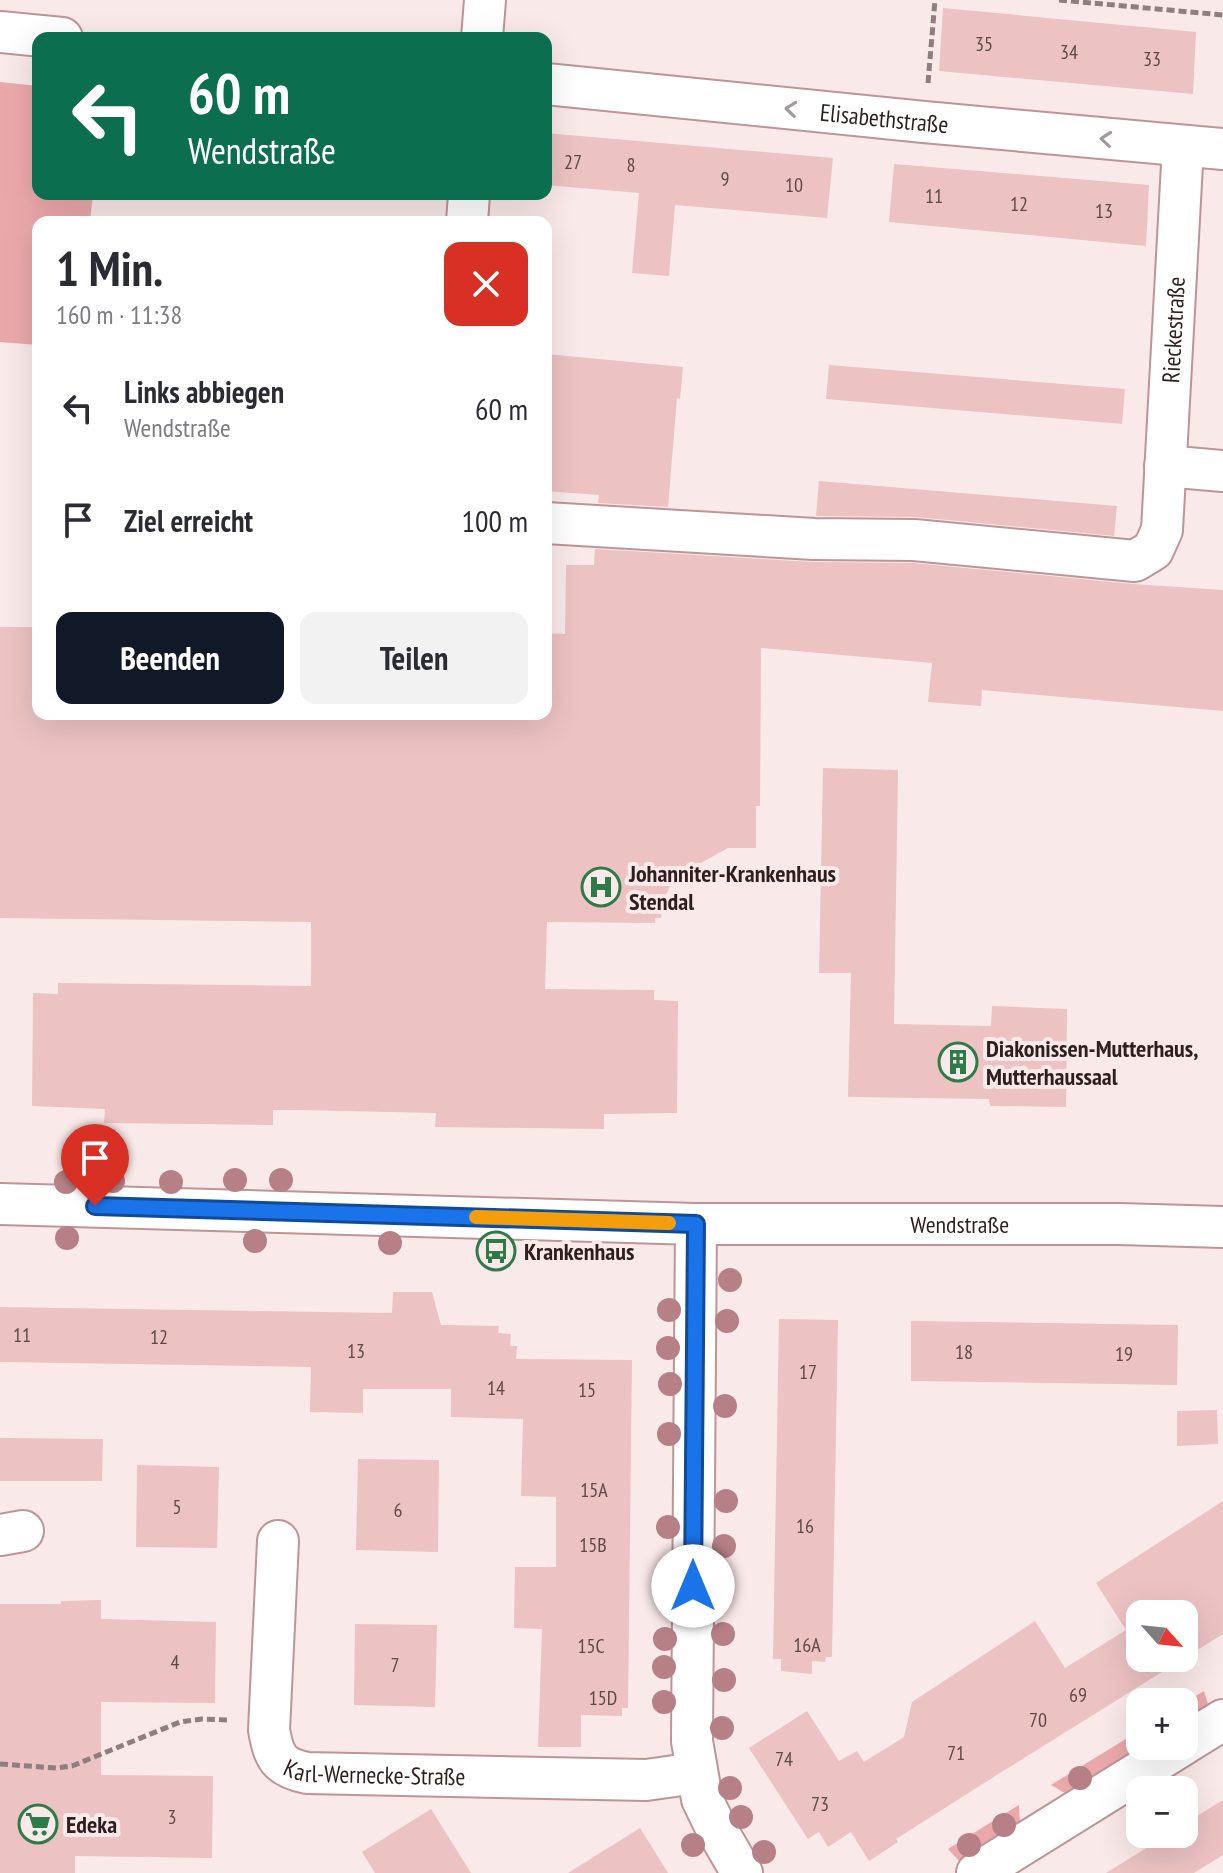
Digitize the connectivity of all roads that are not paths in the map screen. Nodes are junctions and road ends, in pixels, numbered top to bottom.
1 (485, 0) edge
2 (0, 32) edge
3 (482, 32) edge
4 (32, 35) edge
5 (552, 85) edge
6 (1183, 146) junction
7 (1223, 149) edge
8 (1165, 466) junction
9 (1223, 471) edge
10 (552, 523) edge
11 (0, 1204) edge
12 (696, 1224) junction
13 (1223, 1227) edge
14 (278, 1541) dead end
15 (1223, 1720) edge
16 (1198, 1735) edge
17 (1158, 1760) edge
18 (696, 1773) junction
19 (742, 1873) edge
20 (977, 1873) edge

1 - 3 street
2 - 4 street
6 -> 5 street, Elisabethstraße
6 - 7 street, Elisabethstraße
6 - 8 street, Rieckestraße
8 - 9 street
8 - 10 street, Rieckestraße
11 - 12 street, Wendstraße
12 - 13 street, Wendstraße
12 - 18 street
14 - 18 street, Karl-Wernecke-Straße
15 - 16 street
17 - 20 street
18 - 19 street

